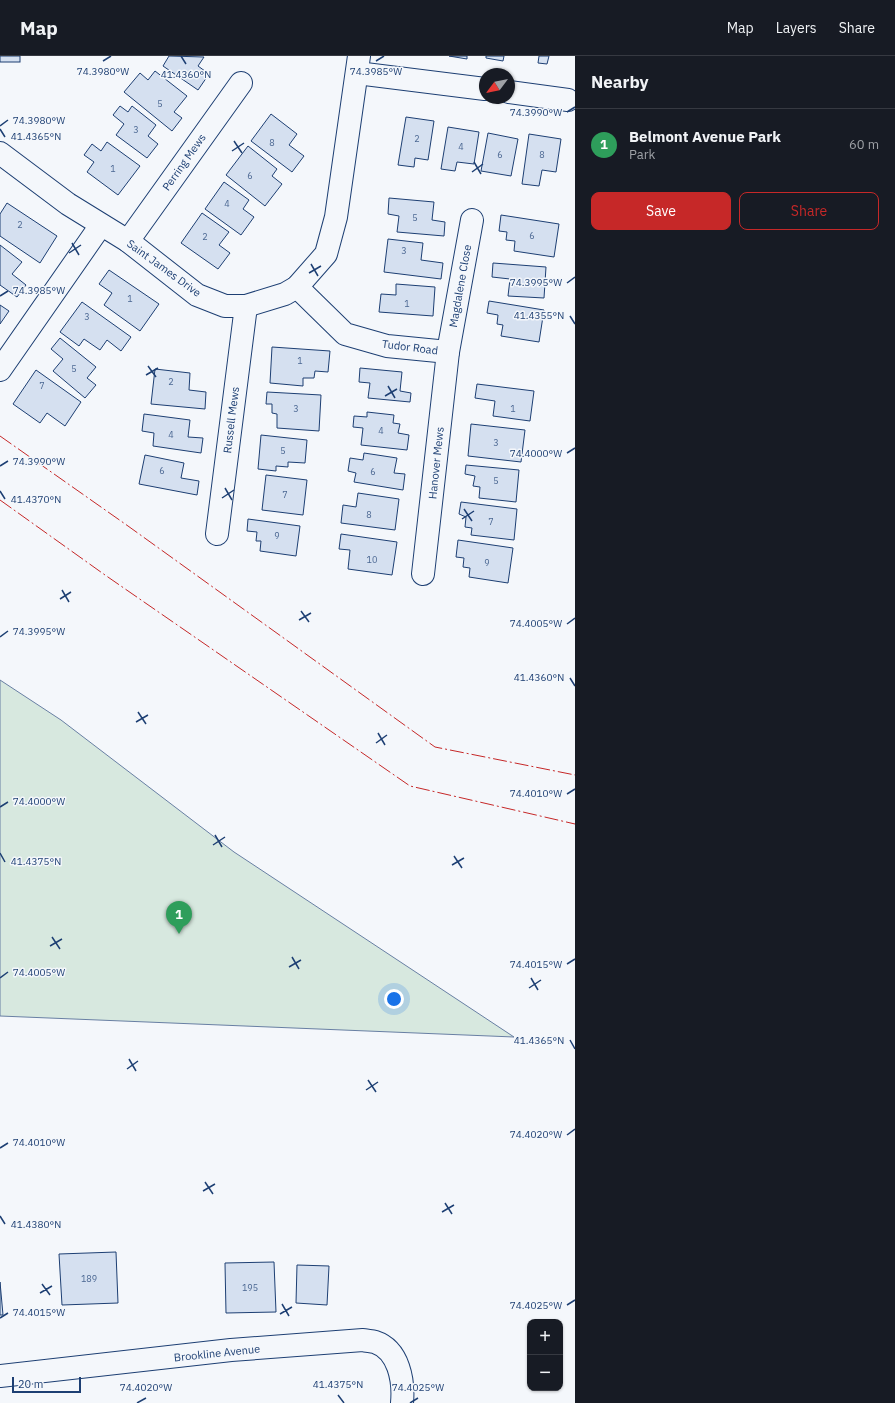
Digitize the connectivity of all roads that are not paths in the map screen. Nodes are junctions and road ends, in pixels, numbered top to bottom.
1 (358, 64) edge
2 (240, 83) dead end
3 (479, 88) edge
4 (515, 93) edge
5 (568, 100) dead end
6 (0, 153) edge
7 (472, 220) dead end
8 (101, 225) junction
9 (128, 241) junction
10 (297, 287) junction
11 (246, 306) junction
12 (448, 352) junction
13 (0, 370) edge
14 (217, 534) dead end
15 (423, 574) dead end
16 (0, 1376) edge
17 (402, 1397) edge

1 - 3 street
1 - 10 street, Saint James Drive
2 - 9 street, Perring Mews
4 - 5 street
6 - 8 street, Saint James Drive
7 - 12 street, Magdalene Close
8 - 9 street, Saint James Drive
8 - 13 street
9 - 11 street, Saint James Drive
10 - 11 street, Saint James Drive
10 - 12 street, Tudor Road
11 - 14 street, Russell Mews
12 - 15 street, Hanover Mews
16 - 17 street, Brookline Avenue

